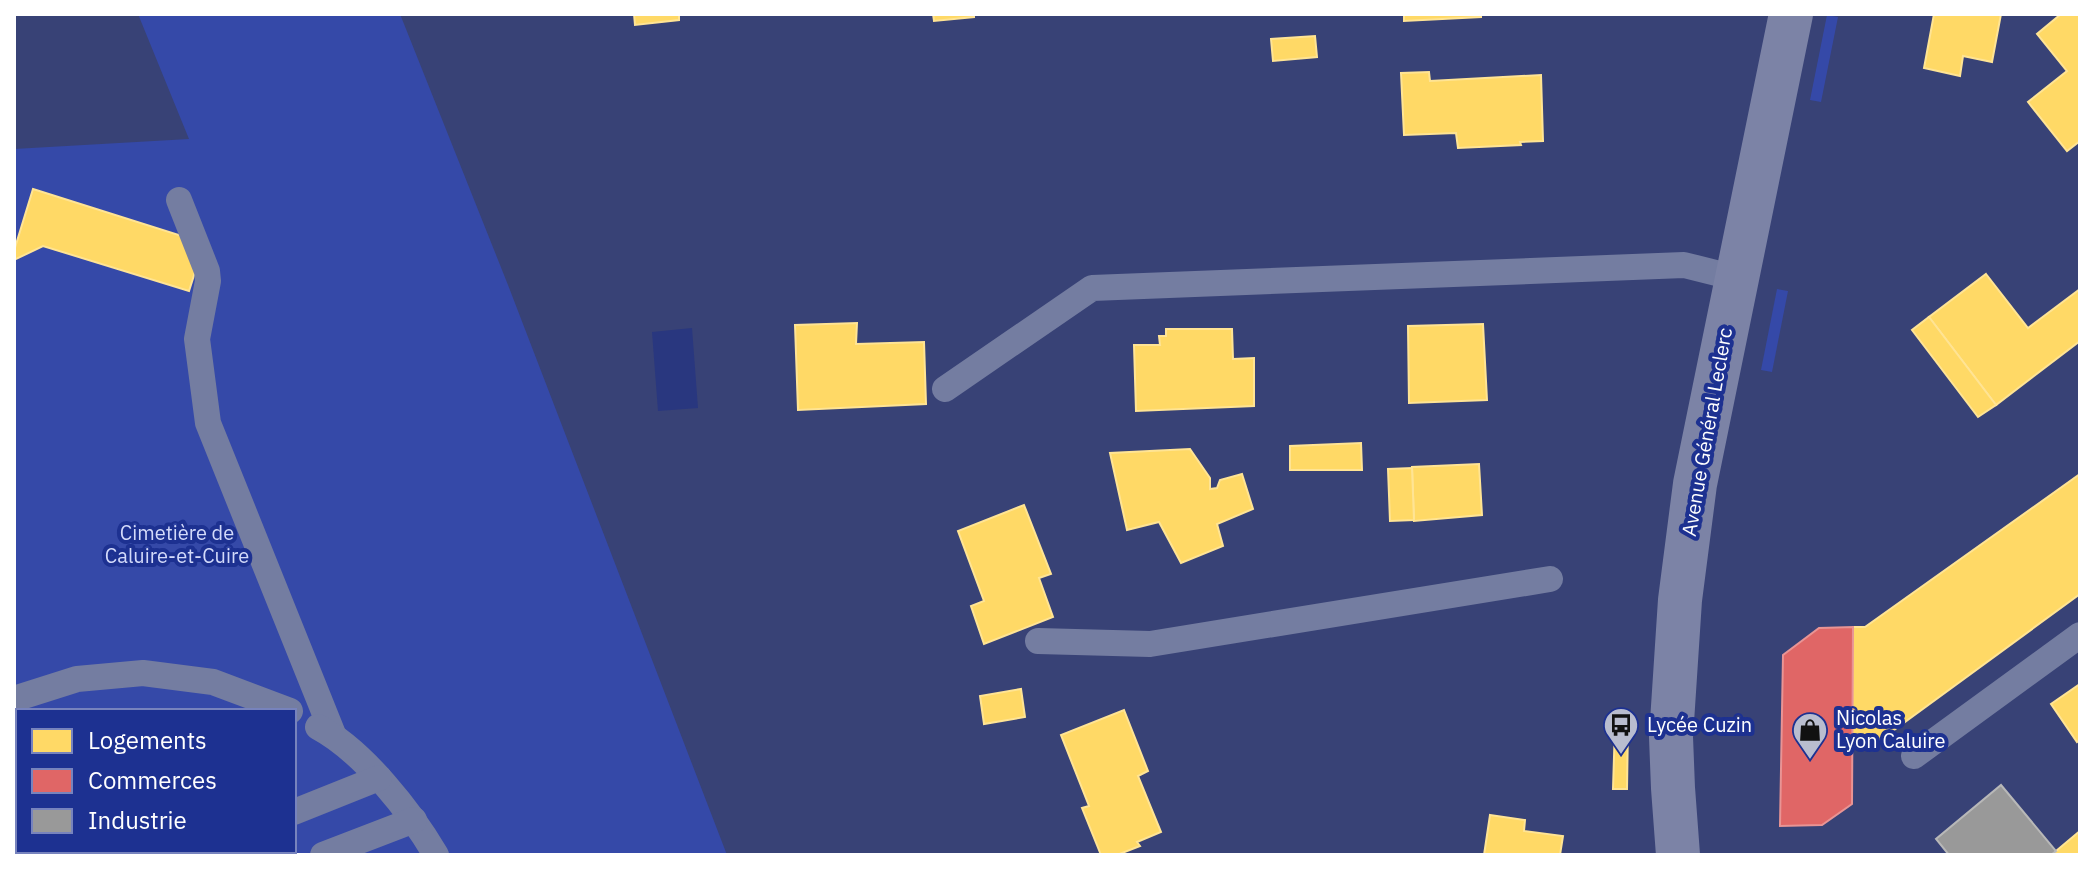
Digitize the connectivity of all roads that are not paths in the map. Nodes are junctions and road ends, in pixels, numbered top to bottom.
1 (1791, 14) edge
2 (179, 200) dead end
3 (1736, 278) junction
4 (945, 389) dead end
5 (1550, 579) dead end
6 (2080, 635) edge
7 (1038, 641) dead end
8 (14, 699) edge
9 (284, 709) edge
10 (296, 714) edge
11 (333, 734) junction
12 (1914, 756) dead end
13 (379, 778) junction
14 (296, 811) edge
15 (414, 820) junction
16 (323, 855) edge
17 (436, 855) edge
18 (1678, 855) edge

1 - 3 main road, Avenue Général Leclerc
2 - 11 lane
3 - 4 lane
3 - 18 main road, Avenue Général Leclerc
5 - 7 lane
6 - 12 lane
8 - 9 lane
10 - 11 lane
11 - 13 lane
13 - 14 lane
13 - 15 lane
15 - 16 lane
15 - 17 lane

